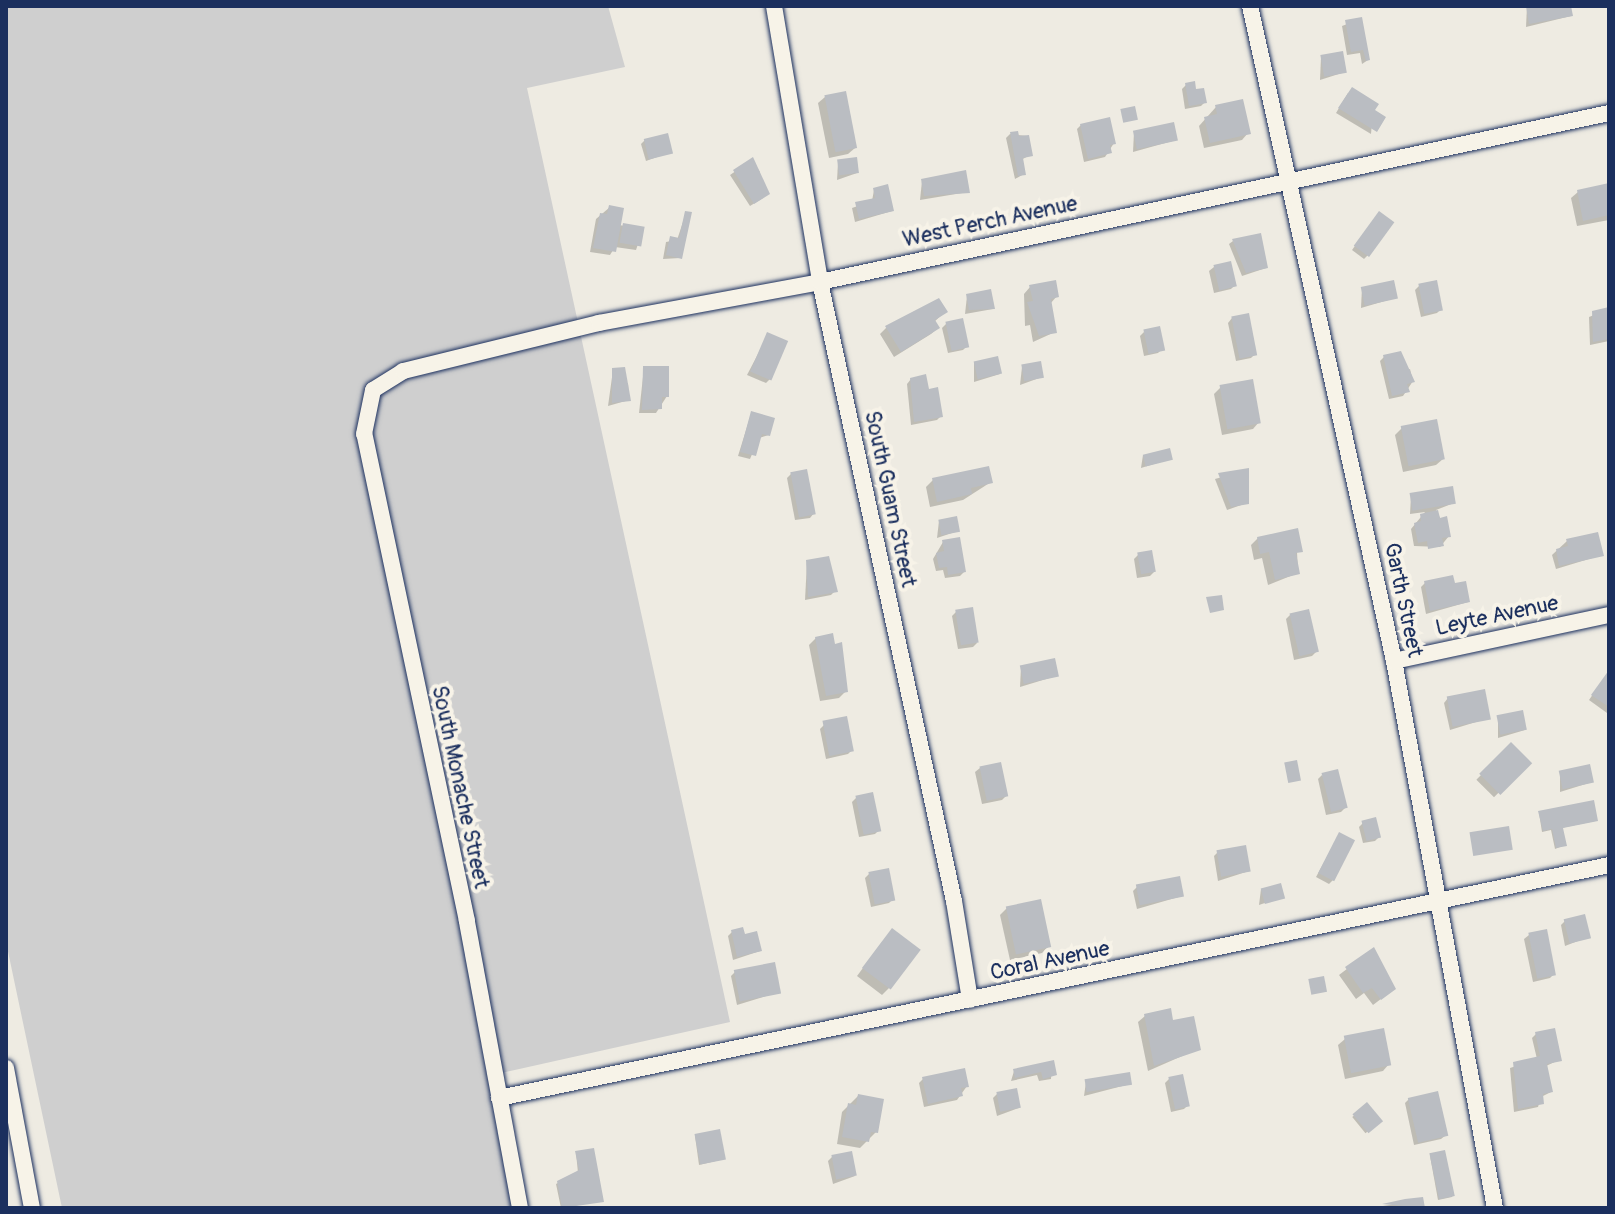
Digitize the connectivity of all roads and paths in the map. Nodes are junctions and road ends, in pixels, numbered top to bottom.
1 (774, 6) edge
2 (1250, 6) edge
3 (1609, 113) edge
4 (1287, 179) junction
5 (820, 282) junction
6 (383, 381) joint
7 (1609, 615) edge
8 (1394, 661) junction
9 (1609, 865) edge
10 (1440, 902) junction
11 (970, 1000) junction
12 (6, 1068) edge
13 (499, 1098) junction
14 (32, 1208) edge
15 (520, 1208) edge
16 (1495, 1208) edge

1 - 5 street, South Guam Street
2 - 4 street, Garth Street
3 - 4 street, West Perch Avenue
4 - 5 street, West Perch Avenue
4 - 8 street, Garth Street
5 - 6 street, West Perch Avenue
5 - 11 street, South Guam Street
6 - 13 street, South Monache Street
7 - 8 street, Leyte Avenue
8 - 10 street, Garth Street
9 - 10 street, Coral Avenue
10 - 11 street, Coral Avenue
10 - 16 street, Garth Street
11 - 13 street, Coral Avenue
12 - 14 street
13 - 15 street, South Monache Street

